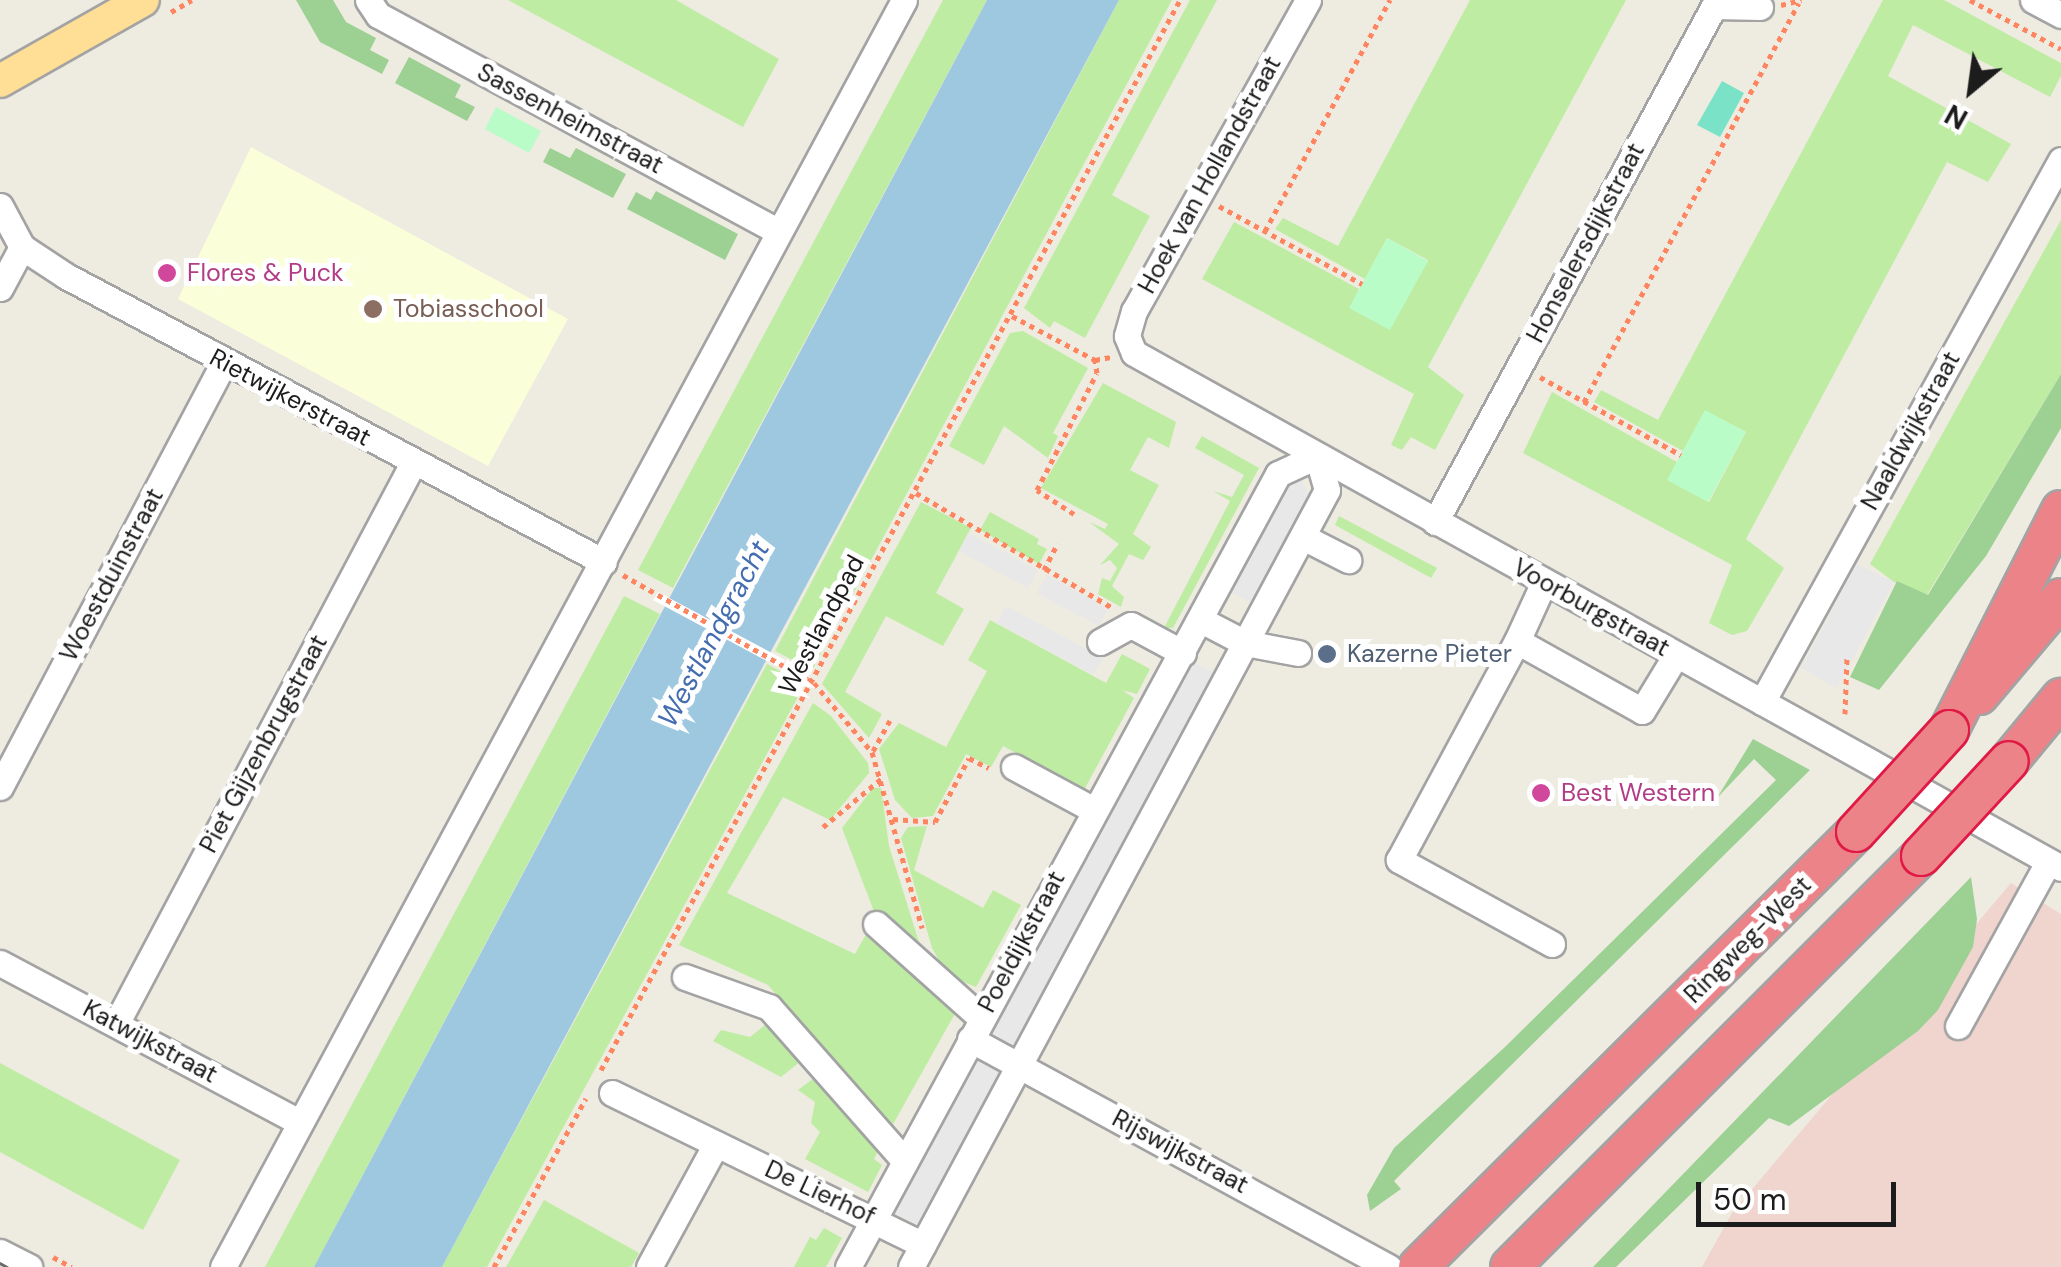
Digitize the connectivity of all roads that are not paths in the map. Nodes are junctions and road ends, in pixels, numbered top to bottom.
1 (143, 0) edge
2 (368, 0) edge
3 (904, 0) edge
4 (1308, 0) edge
5 (2033, 0) edge
6 (1760, 7) dead end
7 (2061, 15) edge
8 (0, 81) edge
9 (2061, 160) edge
10 (0, 206) edge
11 (778, 231) junction
12 (22, 247) junction
13 (0, 288) edge
14 (1134, 354) joint
15 (224, 364) junction
16 (1316, 456) junction
17 (413, 463) junction
18 (2061, 510) edge
19 (1436, 522) junction
20 (1303, 537) junction
21 (1348, 560) dead end
22 (604, 562) junction
23 (1544, 582) junction
24 (2061, 598) edge
25 (1201, 620) junction
26 (1517, 641) junction
27 (1100, 642) dead end
28 (1245, 644) junction
29 (1183, 652) junction
30 (1298, 653) dead end
31 (1676, 655) junction
32 (2061, 698) edge
33 (1762, 702) junction
34 (2061, 720) edge
35 (1949, 730) junction
36 (2008, 761) junction
37 (1002, 768) road end
38 (0, 787) edge
39 (1094, 810) junction
40 (2054, 865) edge
41 (876, 924) dead end
42 (1552, 944) dead end
43 (0, 963) edge
44 (684, 977) dead end
45 (116, 1024) junction
46 (1958, 1026) dead end
47 (976, 1028) junction
48 (1016, 1064) junction
49 (612, 1093) dead end
50 (300, 1122) junction
51 (716, 1144) junction
52 (905, 1161) junction
53 (875, 1218) junction
54 (0, 1252) edge
55 (917, 1256) edge
56 (1513, 1264) edge
57 (28, 1267) edge
58 (223, 1267) edge
59 (649, 1267) edge
60 (848, 1267) edge
61 (1389, 1267) edge
62 (1418, 1267) edge

1 - 8 main road
2 - 11 street, Sassenheimstraat
3 - 11 street
4 - 14 street, Hoek van Hollandstraat
5 - 7 street
6 - 19 street, Honselersdijkstraat
9 - 33 street, Naaldwijkstraat
10 - 12 street
11 - 22 street
12 - 13 street
12 - 15 street, Rietwijkerstraat
14 - 16 street, Voorburgstraat
15 - 17 street, Rietwijkerstraat
15 - 38 street, Woestduinstraat
16 - 19 street, Voorburgstraat
16 - 20 street
16 - 25 street, Poeldijkstraat
17 - 22 street, Rietwijkerstraat
17 - 45 street, Piet Gijzenbrugstraat
18 - 35 highway
19 - 23 street, Voorburgstraat
20 - 21 street
20 - 28 street
22 - 50 street
23 - 26 street
23 - 31 street, Voorburgstraat
24 - 35 highway, Ringweg-West
25 - 28 street
25 - 29 street, Poeldijkstraat
26 - 31 street
26 - 42 street
27 - 29 street
28 - 30 street
28 - 48 street
29 - 39 street, Poeldijkstraat
31 - 33 street, Voorburgstraat
32 - 36 highway
33 - 40 street, Voorburgstraat
34 - 36 highway
35 - 62 highway, Ringweg-West, bridge
36 - 56 highway, bridge
37 - 39 street
39 - 47 street, Poeldijkstraat
40 - 46 street, Voorburgstraat
41 - 47 street, Rijswijkstraat
43 - 45 street, Katwijkstraat
44 - 52 street
45 - 50 street, Katwijkstraat
47 - 48 street, Rijswijkstraat
47 - 52 street, Poeldijkstraat
48 - 55 street
48 - 61 street, Rijswijkstraat
49 - 51 street, De Lierhof
50 - 58 street
51 - 53 street, De Lierhof
51 - 59 street
52 - 53 street, Poeldijkstraat
53 - 55 street, De Lierhof
53 - 60 street, Poeldijkstraat
54 - 57 street

